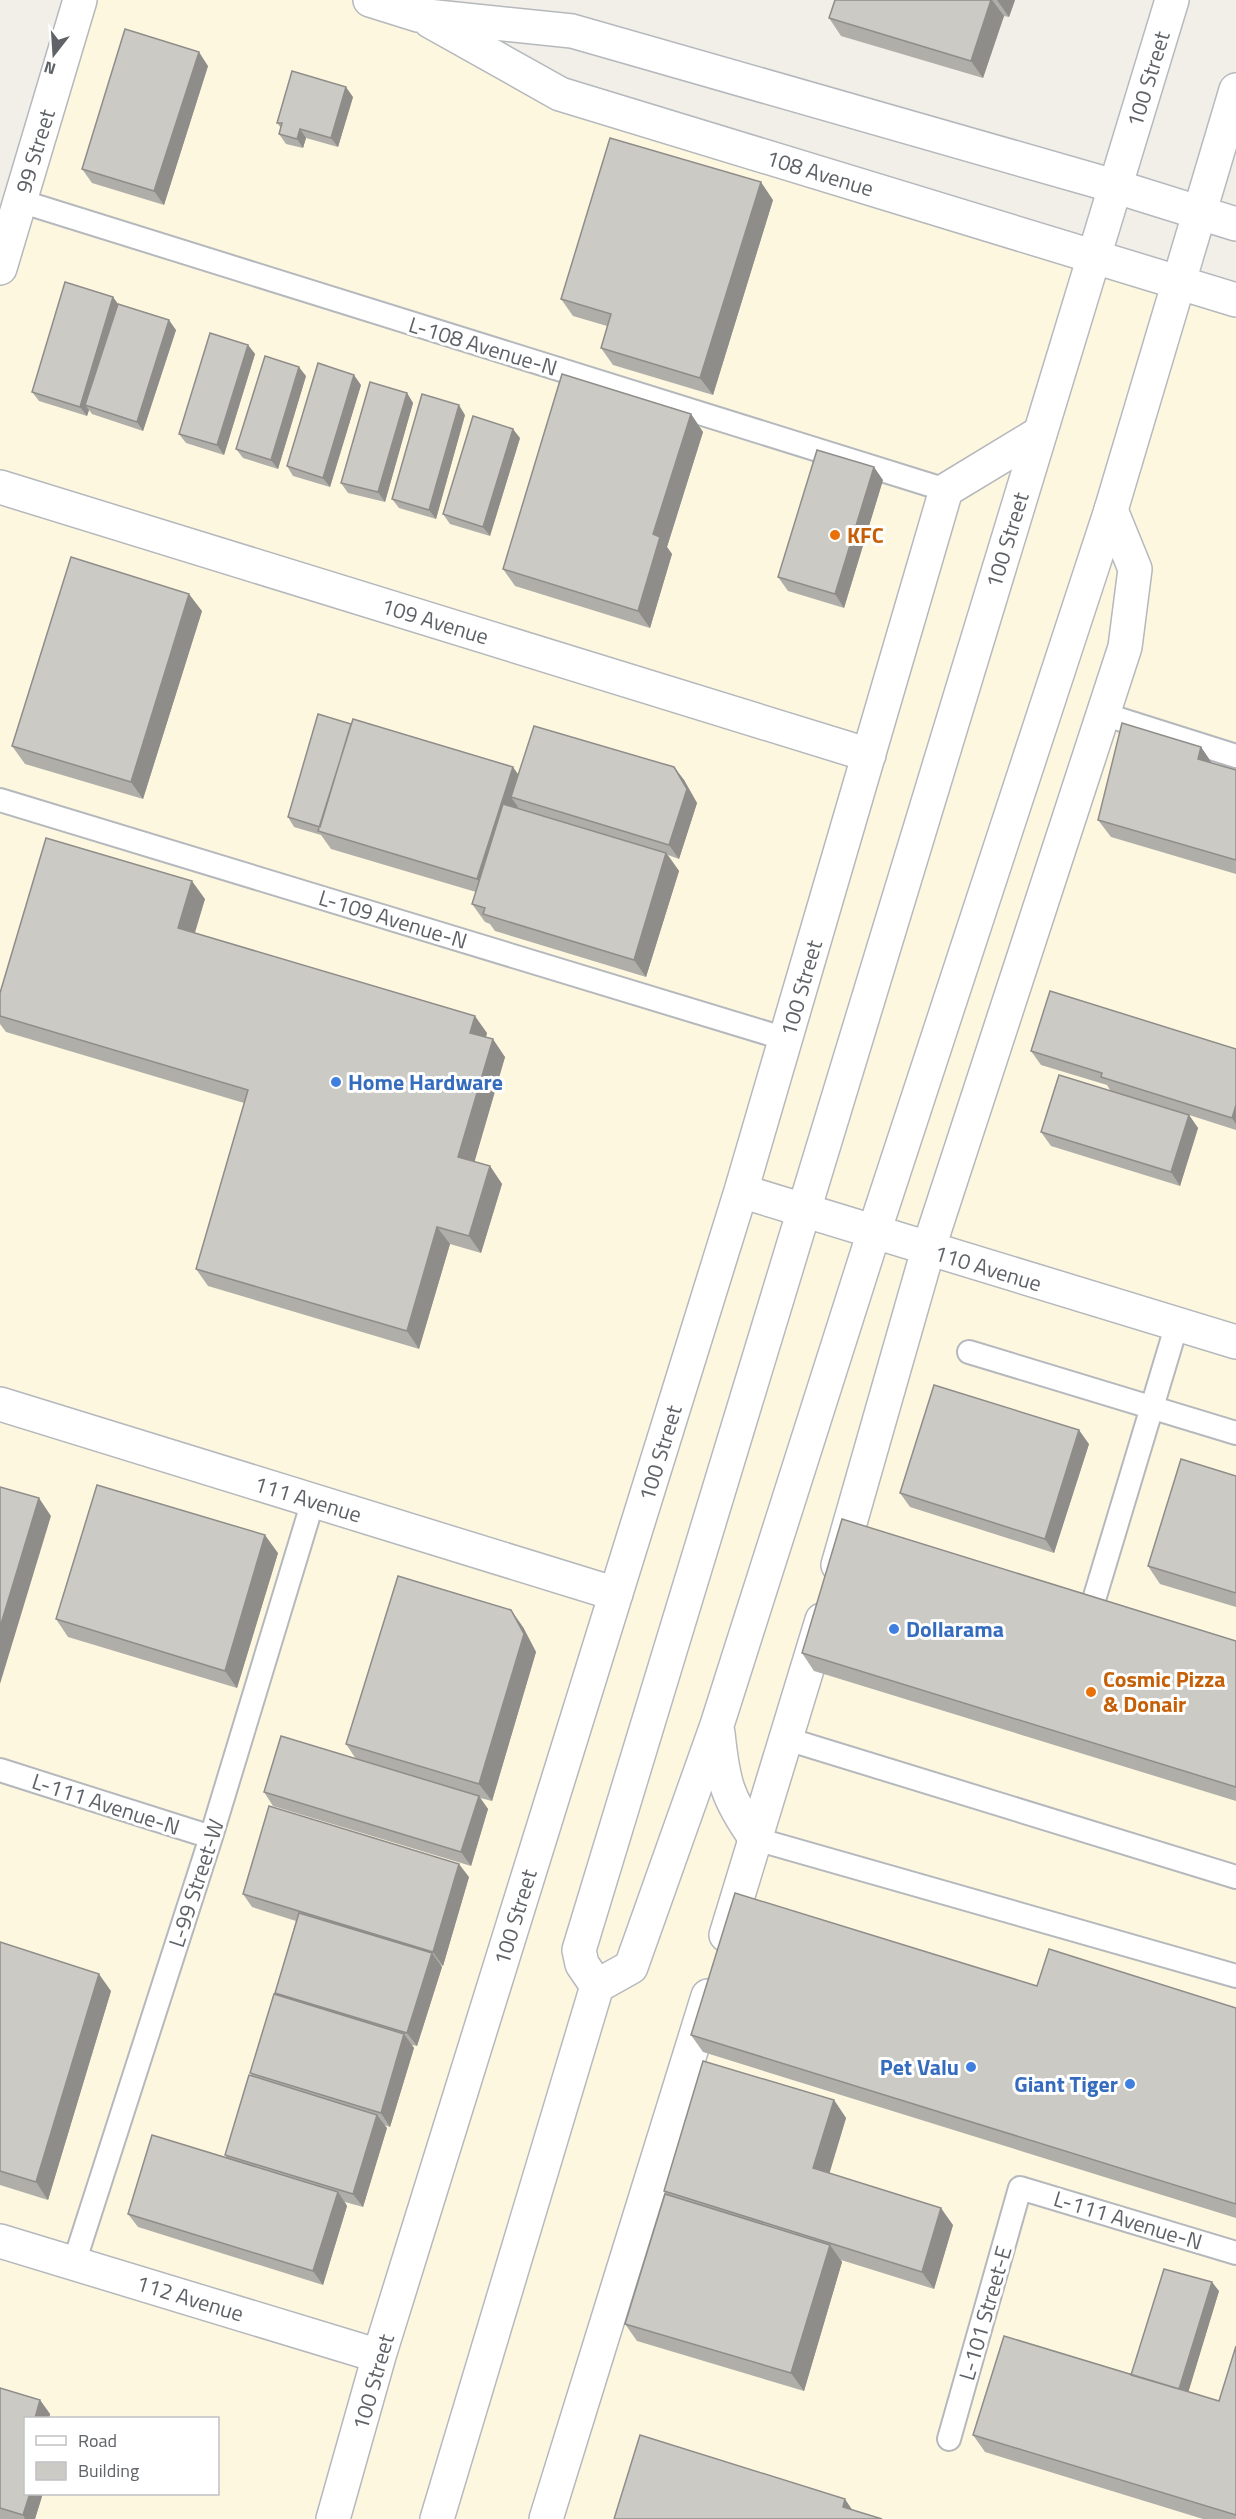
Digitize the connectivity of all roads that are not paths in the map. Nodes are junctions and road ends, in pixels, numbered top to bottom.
1 (80, 0) edge
2 (370, 0) edge
3 (1172, 0) edge
4 (418, 15) junction
5 (1236, 90) edge
6 (1114, 186) junction
7 (20, 201) junction
8 (1199, 212) junction
9 (1236, 224) edge
10 (1095, 256) junction
11 (0, 268) edge
12 (1179, 282) junction
13 (1236, 300) edge
14 (1040, 433) junction
15 (0, 487) edge
16 (946, 490) junction
17 (1111, 510) junction
18 (1103, 714) junction
19 (869, 755) junction
20 (1236, 756) edge
21 (0, 800) edge
22 (786, 1039) junction
23 (741, 1191) junction
24 (802, 1210) junction
25 (874, 1232) junction
26 (928, 1250) junction
27 (1177, 1324) junction
28 (1236, 1342) edge
29 (969, 1352) dead end
30 (0, 1404) edge
31 (1152, 1408) junction
32 (1236, 1433) edge
33 (313, 1501) junction
34 (616, 1594) junction
35 (1071, 1596) edge
36 (1093, 1603) junction
37 (1115, 1610) edge
38 (717, 1725) junction
39 (787, 1739) junction
40 (0, 1770) edge
41 (211, 1837) junction
42 (756, 1839) junction
43 (1236, 1877) edge
44 (1236, 1976) edge
45 (597, 1986) junction
46 (1020, 2188) joint
47 (0, 2241) edge
48 (1236, 2253) edge
49 (74, 2263) junction
50 (379, 2356) junction
51 (950, 2439) dead end
52 (333, 2519) edge
53 (437, 2519) edge
54 (546, 2519) edge

1 - 7 street, 99 Street
2 - 4 street, 108 Avenue
3 - 6 street, 100 Street
4 - 6 street, 108 Avenue
4 - 10 street, 108 Avenue
5 - 8 street
6 - 8 street, 108 Avenue
6 - 10 street, 100 Street
7 - 11 street, 99 Street
7 - 16 lane, L-108 Avenue-N
8 - 9 street, 108 Avenue
8 - 12 street
10 - 12 street, 108 Avenue
10 - 14 street, 100 Street
12 - 13 street, 108 Avenue
12 - 17 street
14 - 16 street, 100 Street
14 - 24 street, 100 Street
15 - 19 street, 109 Avenue
16 - 19 street, 100 Street
17 - 18 street
17 - 25 street
18 - 20 lane
18 - 26 street
19 - 22 street, 100 Street
21 - 22 lane, L-109 Avenue-N
22 - 23 street, 100 Street
23 - 24 street, 110 Avenue
23 - 34 street, 100 Street
24 - 25 street, 110 Avenue
24 - 45 street, 100 Street
25 - 26 street, 110 Avenue
25 - 38 street
26 - 27 street, 110 Avenue
26 - 39 street
27 - 28 street, 110 Avenue
27 - 31 lane
29 - 31 lane
30 - 33 street, 111 Avenue
31 - 32 lane
31 - 36 lane
33 - 34 street, 111 Avenue
33 - 41 lane, L-99 Street-W
34 - 50 street, 100 Street
35 - 36 lane
36 - 37 lane
38 - 42 street
38 - 45 street
39 - 42 street
39 - 43 lane
40 - 41 lane, L-111 Avenue-N
41 - 49 lane, L-99 Street-W
42 - 44 lane
42 - 54 street
45 - 53 street
46 - 48 lane, L-111 Avenue-N
46 - 51 lane, L-101 Street-E
47 - 49 street, 112 Avenue
49 - 50 street, 112 Avenue
50 - 52 street, 100 Street

